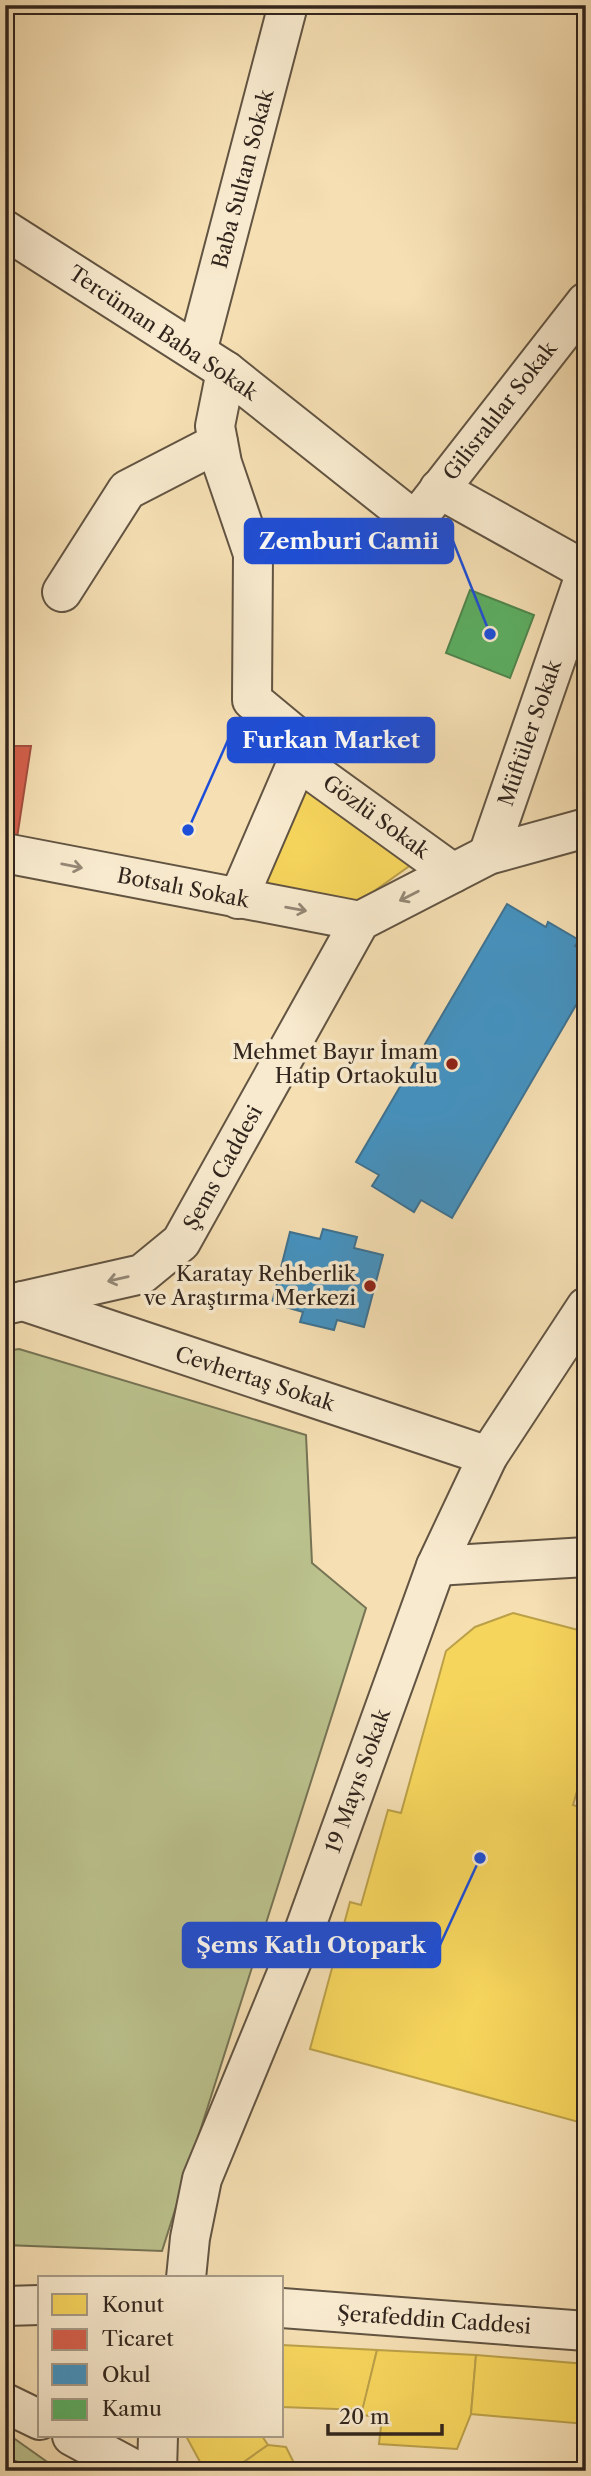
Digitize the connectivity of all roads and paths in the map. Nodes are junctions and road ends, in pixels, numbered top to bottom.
1 (288, 5) edge
2 (5, 230) edge
3 (582, 315) edge
4 (211, 361) junction
5 (218, 443) junction
6 (439, 489) junction
7 (415, 521) joint
8 (586, 571) edge
9 (62, 592) dead end
10 (298, 761) junction
11 (586, 828) edge
12 (5, 853) edge
13 (488, 855) junction
14 (453, 873) junction
15 (238, 899) junction
16 (360, 921) junction
17 (14, 1303) edge
18 (586, 1307) edge
19 (488, 1456) junction
20 (586, 1557) edge
21 (436, 1566) junction
22 (186, 2276) edge
23 (38, 2305) edge
24 (5, 2306) edge
25 (284, 2308) edge
26 (586, 2331) edge
27 (5, 2403) edge
28 (38, 2419) edge
29 (76, 2438) edge
30 (158, 2438) edge
31 (5, 2469) edge
32 (12, 2471) edge
33 (137, 2471) edge
34 (157, 2471) edge

1 - 4 street, Baba Sultan Sokak
2 - 4 street, Tercüman Baba Sokak
3 - 6 street, Gilisralılar Sokak
4 - 5 street
4 - 7 street, Tercüman Baba Sokak
5 - 9 street
5 - 10 street
6 - 7 street, Gilisralılar Sokak
6 - 8 street, Müftüler Sokak
8 - 13 street, Müftüler Sokak
10 - 14 street, Gözlü Sokak
10 - 15 street, Gözlü Sokak
11 - 13 street
12 -> 15 street, Botsalı Sokak
13 - 14 street
14 -> 16 street
15 -> 16 street, Botsalı Sokak
16 -> 17 street, Şems Caddesi
17 - 19 street, Cevhertaş Sokak
18 - 19 street, 19 Mayıs Sokak
19 - 21 street, 19 Mayıs Sokak
20 - 21 street
21 - 22 street, 19 Mayıs Sokak
23 - 24 street
25 - 26 street, Şerafeddin Caddesi
27 - 28 street
29 - 33 street
30 - 34 street
31 - 32 lane

